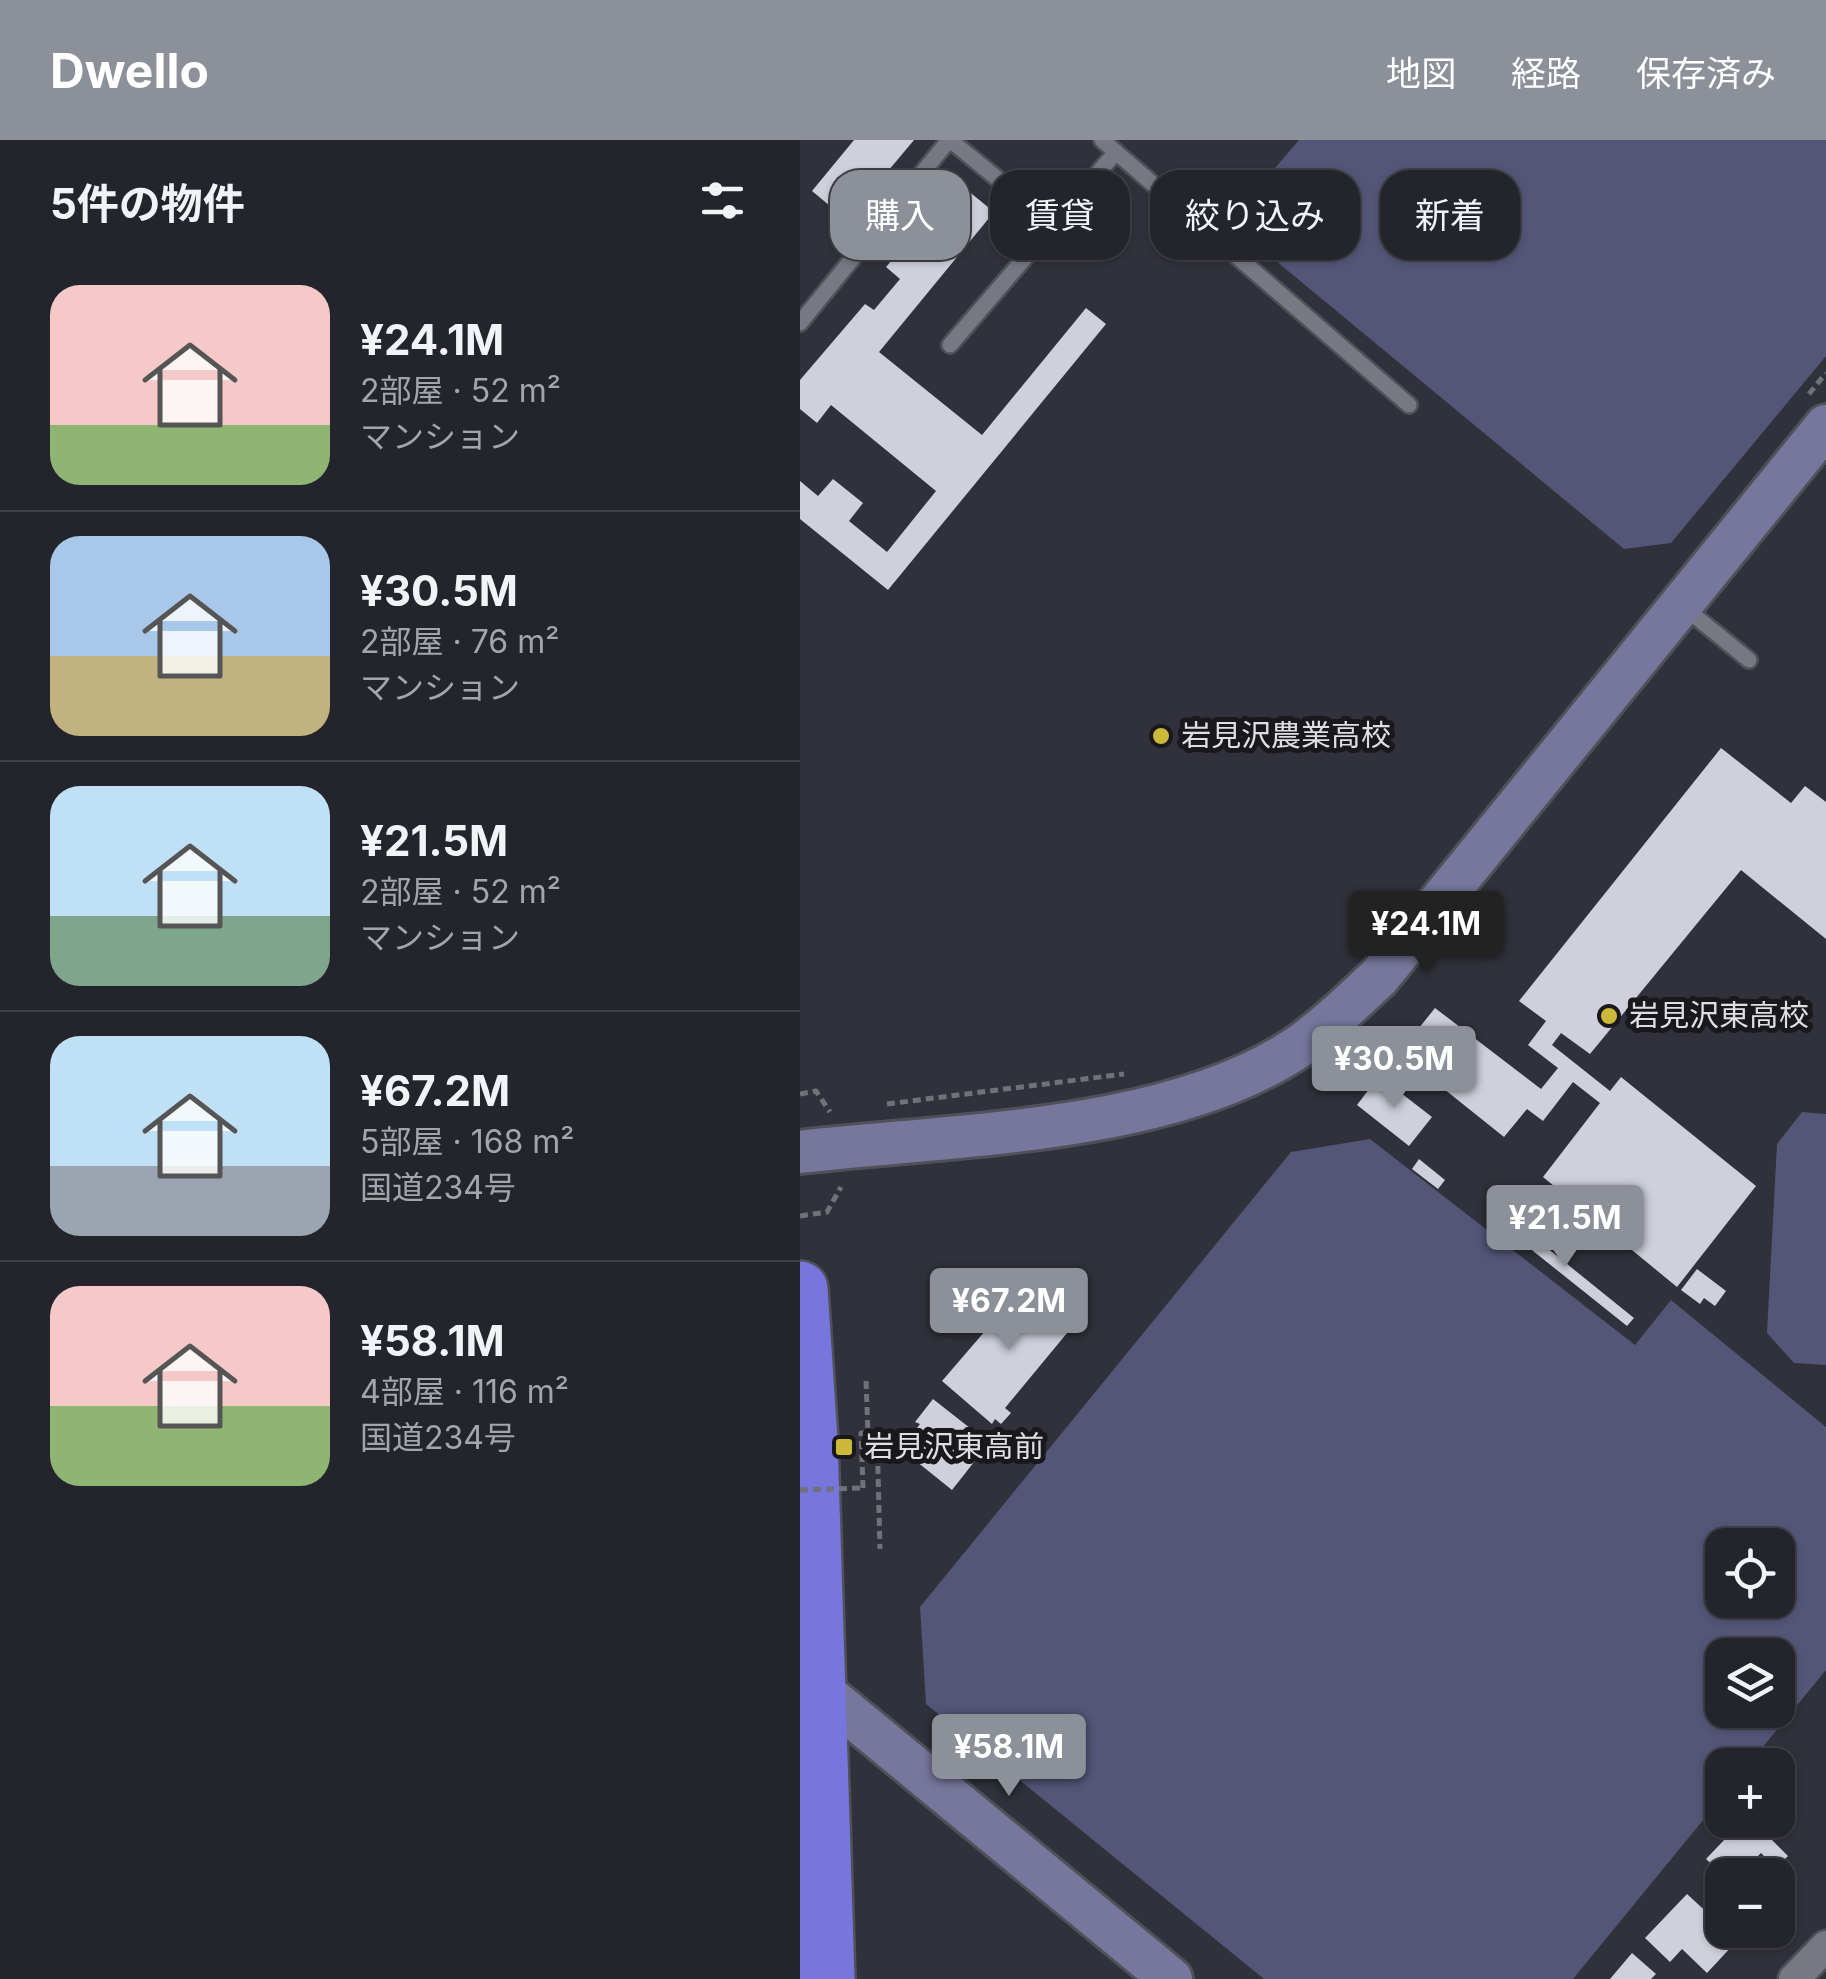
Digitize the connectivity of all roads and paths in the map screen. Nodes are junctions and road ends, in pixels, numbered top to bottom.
1 (950, 140) edge
2 (1102, 140) edge
3 (1116, 152) junction
4 (1100, 170) edge
5 (990, 173) edge
6 (1022, 260) edge
7 (800, 324) edge
8 (950, 345) dead end
9 (1826, 373) edge
10 (1410, 405) dead end
11 (1814, 414) edge
12 (1682, 605) junction
13 (1749, 660) dead end
14 (1136, 1072) dead end
15 (800, 1094) edge
16 (887, 1104) dead end
17 (825, 1163) edge
18 (800, 1216) edge
19 (800, 1288) edge
20 (866, 1380) dead end
21 (868, 1433) junction
22 (800, 1490) edge
23 (880, 1549) dead end
24 (809, 1675) edge
25 (1826, 1946) edge
26 (826, 1979) edge
27 (1171, 1979) edge
28 (1794, 1979) edge

1 - 5 lane
1 - 7 lane
2 - 3 lane
3 - 4 lane
3 - 10 lane
6 - 8 lane
9 - 11 path
11 - 12 street
12 - 13 lane
12 - 17 street
14 - 16 path
15 - 17 path
17 - 18 path
19 - 24 highway
20 - 21 path
21 - 22 path, bridge
21 - 23 path
24 - 26 highway
24 - 27 street
25 - 28 street

